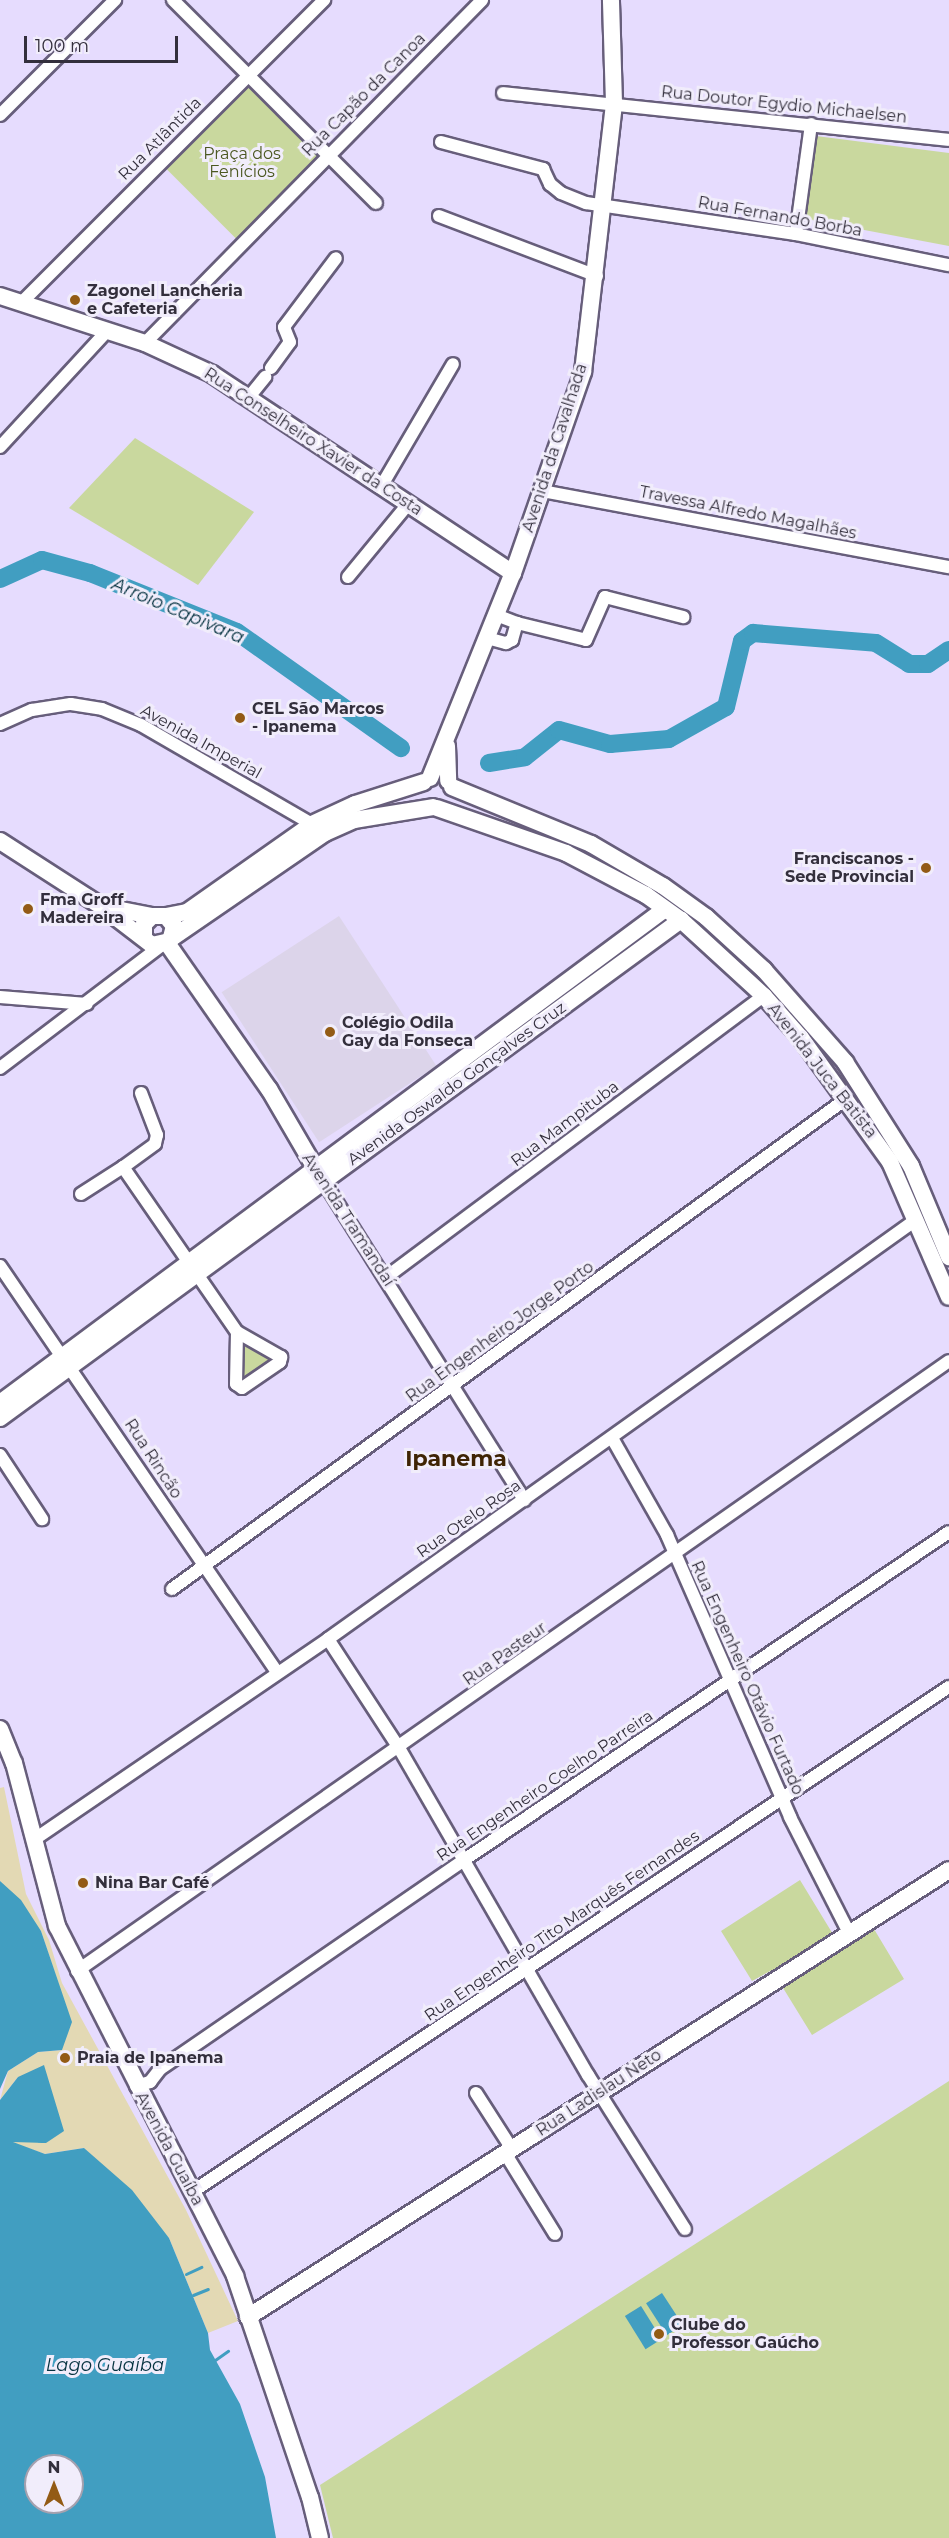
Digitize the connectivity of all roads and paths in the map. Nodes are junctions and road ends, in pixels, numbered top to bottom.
1 (116, 0) edge
2 (173, 0) edge
3 (324, 0) edge
4 (482, 0) edge
5 (611, 0) edge
6 (249, 75) junction
7 (503, 93) dead end
8 (614, 103) junction
9 (0, 114) edge
10 (811, 124) junction
11 (949, 140) edge
12 (441, 142) dead end
13 (328, 153) junction
14 (376, 203) dead end
15 (605, 206) junction
16 (438, 216) dead end
17 (796, 234) junction
18 (336, 258) dead end
19 (949, 265) edge
20 (597, 276) junction
21 (0, 296) edge
22 (21, 303) junction
23 (107, 331) junction
24 (145, 344) junction
25 (453, 364) dead end
26 (249, 397) junction
27 (0, 447) edge
28 (382, 485) junction
29 (542, 491) junction
30 (409, 503) junction
31 (949, 567) edge
32 (513, 573) junction
33 (348, 577) dead end
34 (496, 615) junction
35 (684, 617) dead end
36 (517, 622) junction
37 (487, 638) junction
38 (0, 724) edge
39 (447, 740) junction
40 (427, 780) junction
41 (450, 784) junction
42 (435, 808) junction
43 (312, 824) junction
44 (0, 841) edge
45 (101, 906) junction
46 (665, 909) junction
47 (159, 916) junction
48 (681, 920) junction
49 (144, 937) junction
50 (167, 942) junction
51 (129, 971) junction
52 (764, 996) junction
53 (0, 997) edge
54 (87, 1004) junction
55 (547, 1007) junction
56 (0, 1068) edge
57 (141, 1093) dead end
58 (846, 1099) junction
59 (123, 1167) junction
60 (320, 1176) junction
61 (81, 1194) dead end
62 (917, 1219) junction
63 (949, 1257) edge
64 (0, 1266) edge
65 (194, 1268) junction
66 (386, 1278) junction
67 (949, 1297) edge
68 (237, 1332) junction
69 (68, 1361) junction
70 (949, 1361) edge
71 (453, 1387) junction
72 (0, 1403) edge
73 (0, 1418) edge
74 (612, 1438) junction
75 (0, 1455) edge
76 (524, 1500) junction
77 (42, 1519) dead end
78 (949, 1532) edge
79 (675, 1554) junction
80 (204, 1568) junction
81 (172, 1589) dead end
82 (328, 1638) junction
83 (278, 1672) junction
84 (729, 1681) junction
85 (949, 1687) edge
86 (0, 1729) edge
87 (399, 1748) junction
88 (782, 1798) junction
89 (35, 1839) junction
90 (464, 1860) junction
91 (949, 1870) edge
92 (849, 1933) junction
93 (526, 1970) junction
94 (77, 1971) junction
95 (140, 2083) junction
96 (476, 2093) dead end
97 (598, 2093) junction
98 (508, 2151) junction
99 (192, 2192) junction
100 (685, 2229) dead end
101 (555, 2234) dead end
102 (248, 2317) junction
103 (320, 2538) edge

1 - 9 street
2 - 6 street
3 - 6 street, Rua Atlântida
4 - 13 street, Rua Capão da Canoa
5 - 8 street, Avenida da Cavalhada
6 - 13 street
6 - 22 street, Rua Atlântida
7 - 8 street, Rua Doutor Egydio Michaelsen
8 - 10 street, Rua Doutor Egydio Michaelsen
8 - 15 street, Avenida da Cavalhada
10 - 11 street, Rua Doutor Egydio Michaelsen
10 - 17 street
12 - 15 street, Rua Fernando Borba
13 - 14 street
13 - 24 street, Rua Capão da Canoa
15 - 17 street, Rua Fernando Borba
15 - 20 street, Avenida da Cavalhada
16 - 20 street
17 - 19 street, Rua Fernando Borba
18 - 26 street
20 - 29 street, Avenida da Cavalhada
21 - 22 street, Rua Conselheiro Xavier da Costa
22 - 23 street, Rua Conselheiro Xavier da Costa
23 - 24 street, Rua Conselheiro Xavier da Costa
23 - 27 street
24 - 26 street, Rua Conselheiro Xavier da Costa
25 - 28 street
26 - 28 street, Rua Conselheiro Xavier da Costa
28 - 30 street, Rua Conselheiro Xavier da Costa
29 - 31 street, Travessa Alfredo Magalhães
29 - 32 street, Avenida da Cavalhada
30 - 32 street, Rua Conselheiro Xavier da Costa
30 - 33 street
32 - 34 street, Avenida da Cavalhada
34 - 36 street
34 - 37 street, Avenida da Cavalhada
35 - 36 street
36 - 37 street
37 - 39 street, Avenida da Cavalhada
38 - 43 street, Avenida Imperial
39 - 40 street, Avenida da Cavalhada
39 - 41 street, Avenida da Cavalhada
40 - 41 street, Avenida Juca Batista
40 - 42 street
40 - 43 street
41 - 42 street
41 - 63 street, Avenida Juca Batista
42 - 46 street, Avenida Juca Batista
42 - 50 street
43 - 47 street
44 - 45 street
45 - 47 street
45 - 49 street
46 - 48 street, Avenida Juca Batista
46 - 55 street, Avenida Oswaldo Gonçalves Cruz
47 - 49 street
47 - 50 street
48 - 52 street, Avenida Juca Batista
48 - 55 street, Avenida Oswaldo Gonçalves Cruz
49 - 50 street
49 - 51 street
50 - 51 street
50 - 60 street, Avenida Tramandaí
51 - 54 street
52 - 58 street, Avenida Juca Batista
52 - 66 street, Rua Mampituba
53 - 54 street
54 - 56 street
55 - 60 street, Avenida Oswaldo Gonçalves Cruz
57 - 59 street
58 - 62 street, Avenida Juca Batista
58 - 71 street, Rua Engenheiro Jorge Porto
59 - 61 street
59 - 65 street
60 - 65 street, Avenida Oswaldo Gonçalves Cruz
60 - 66 street, Avenida Tramandaí
62 - 67 street, Avenida Juca Batista
62 - 74 street, Rua Otelo Rosa
64 - 69 street, Rua Rincão
65 - 68 street
65 - 69 street, Avenida Oswaldo Gonçalves Cruz
66 - 71 street, Avenida Tramandaí
68 - 68 street
69 - 72 street, Avenida Oswaldo Gonçalves Cruz
69 - 73 street, Avenida Oswaldo Gonçalves Cruz
69 - 80 street, Rua Rincão
70 - 79 street, Rua Pasteur
71 - 76 street, Avenida Tramandaí
71 - 80 street, Rua Engenheiro Jorge Porto
74 - 76 street, Rua Otelo Rosa
74 - 79 street, Rua Engenheiro Otávio Furtado
75 - 77 street
76 - 82 street, Rua Otelo Rosa
78 - 84 street, Rua Engenheiro Coelho Parreira
79 - 84 street, Rua Engenheiro Otávio Furtado
79 - 87 street, Rua Pasteur
80 - 81 street, Rua Engenheiro Jorge Porto
80 - 83 street, Rua Rincão
82 - 83 street, Rua Otelo Rosa
82 - 87 street
83 - 89 street, Rua Otelo Rosa
84 - 88 street, Rua Engenheiro Otávio Furtado
84 - 90 street, Rua Engenheiro Coelho Parreira
85 - 88 street, Rua Engenheiro Tito Marquês Fernandes
86 - 89 street, Avenida Guaíba
87 - 90 street
87 - 94 street, Rua Pasteur
88 - 92 street, Rua Engenheiro Otávio Furtado
88 - 93 street, Rua Engenheiro Tito Marquês Fernandes
89 - 94 street, Avenida Guaíba
90 - 93 street
90 - 95 street, Rua Engenheiro Coelho Parreira
91 - 92 street, Rua Ladislau Neto
92 - 97 street, Rua Ladislau Neto
93 - 97 street
93 - 99 street, Rua Engenheiro Tito Marquês Fernandes
94 - 95 street, Avenida Guaíba
95 - 99 street, Avenida Guaíba
96 - 98 street
97 - 98 street, Rua Ladislau Neto
97 - 100 street
98 - 101 street
98 - 102 street, Rua Ladislau Neto
99 - 102 street, Avenida Guaíba
102 - 103 street, Avenida Guaíba

